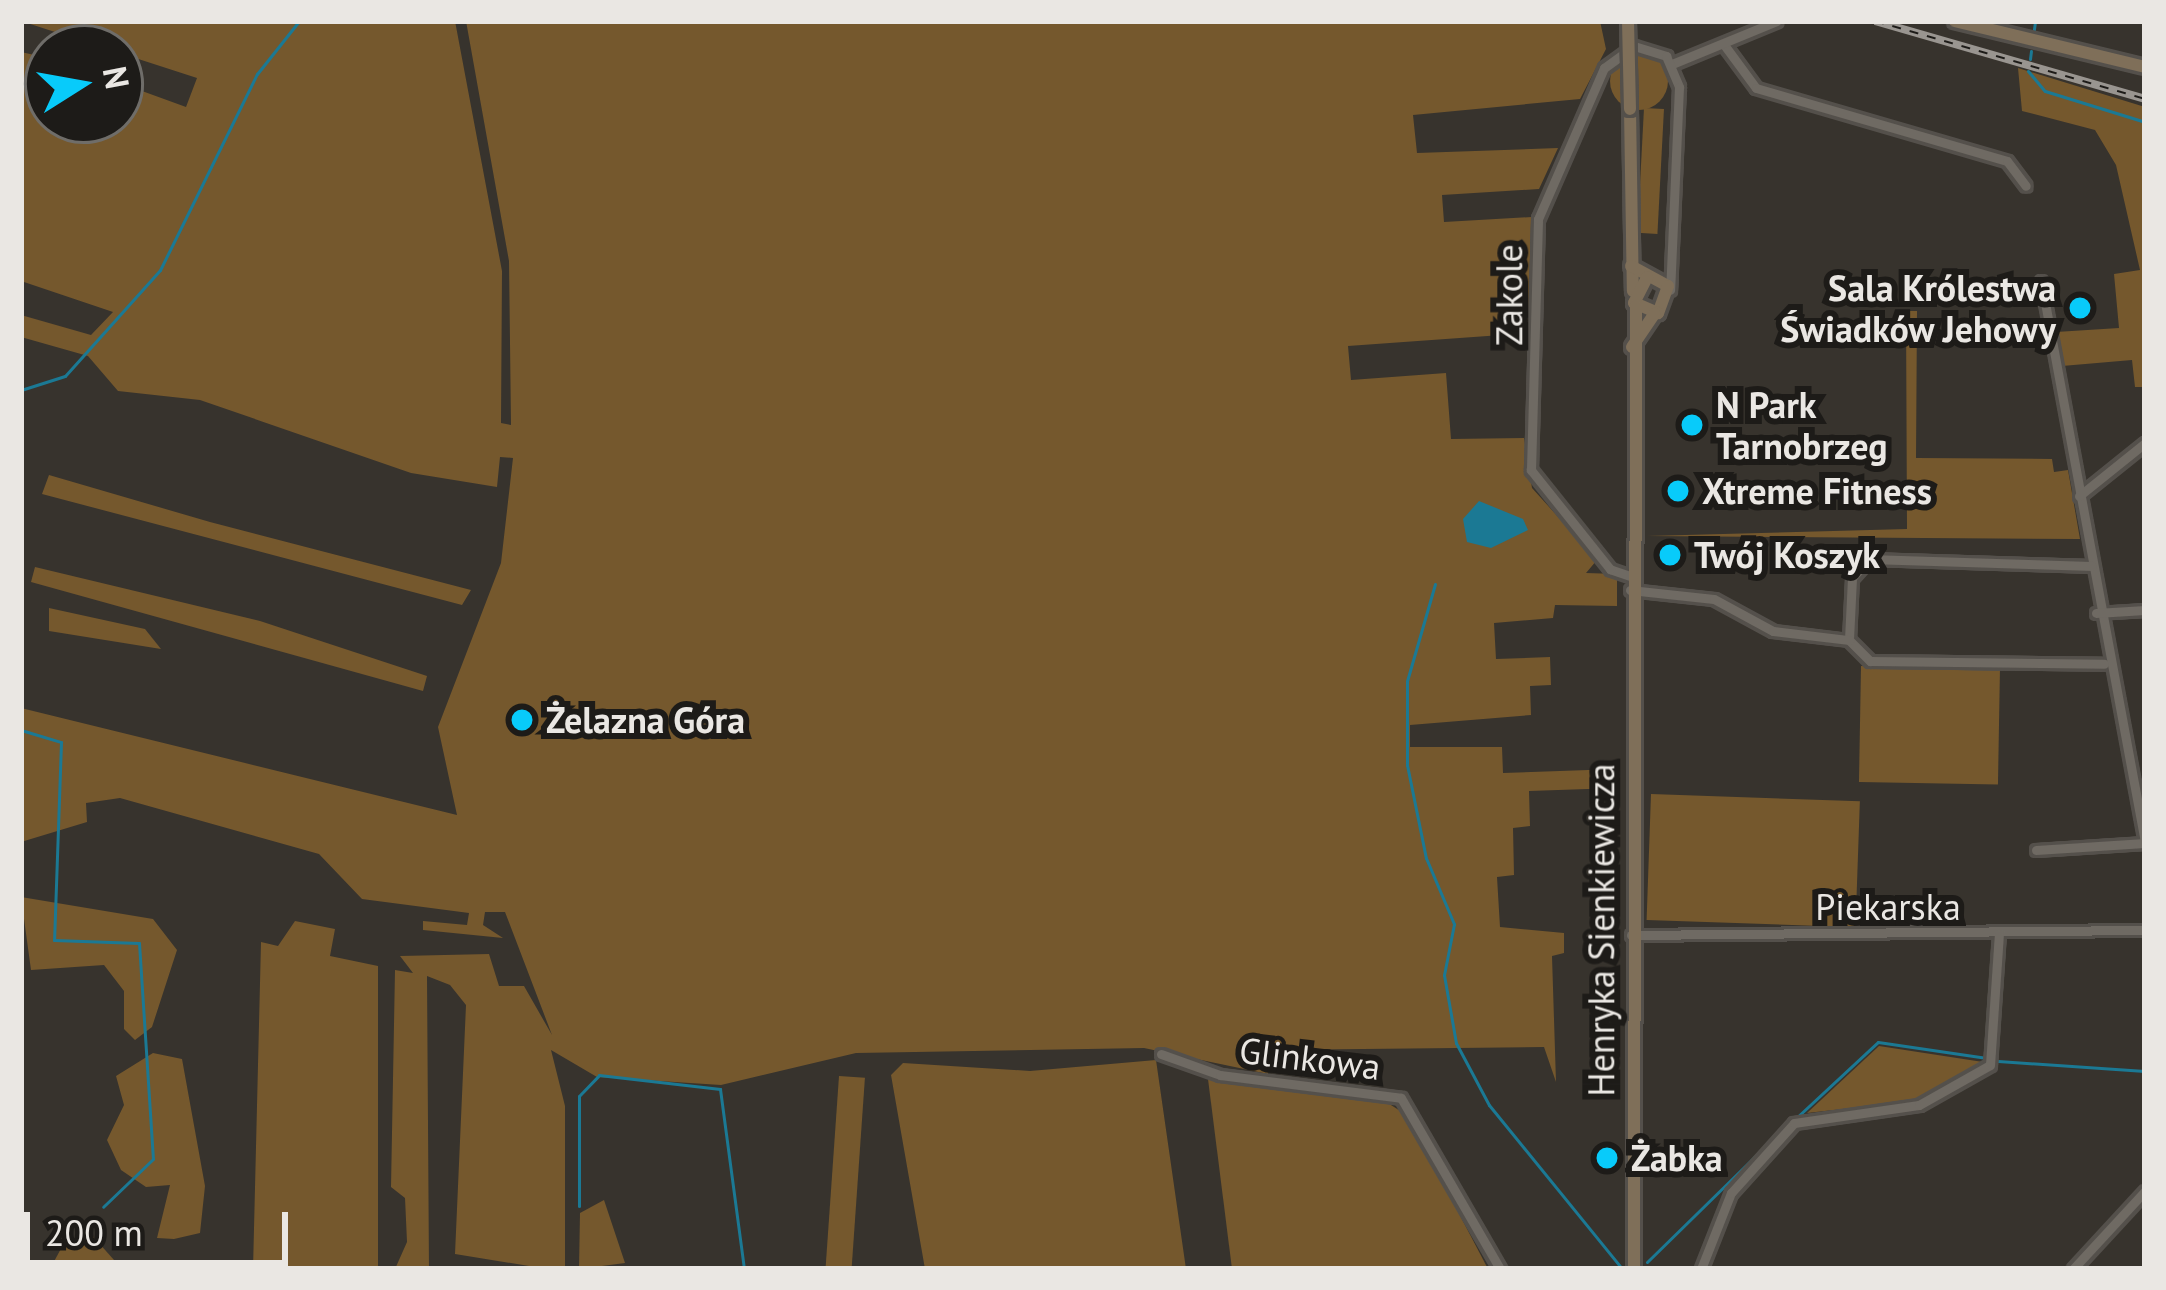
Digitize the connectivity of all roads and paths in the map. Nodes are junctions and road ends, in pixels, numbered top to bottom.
1 (1628, 21) edge
2 (1778, 21) edge
3 (1955, 21) edge
4 (1725, 46) junction
5 (1672, 64) junction
6 (2145, 67) edge
7 (2026, 186) dead end
8 (1631, 266) junction
9 (1675, 271) junction
10 (1653, 278) junction
11 (2041, 281) dead end
12 (1670, 290) junction
13 (1633, 291) junction
14 (1636, 306) junction
15 (1654, 314) junction
16 (1629, 354) junction
17 (2145, 443) edge
18 (2079, 497) junction
19 (2092, 566) junction
20 (1630, 583) junction
21 (2145, 610) edge
22 (2096, 613) junction
23 (1850, 640) junction
24 (2104, 664) junction
25 (2145, 842) edge
26 (2036, 850) dead end
27 (2145, 930) edge
28 (1999, 934) junction
29 (1631, 935) junction
30 (1161, 1054) dead end
31 (2145, 1191) edge
32 (1500, 1269) edge
33 (1634, 1269) edge
34 (1701, 1269) edge
35 (2073, 1269) edge

1 - 8 main road, bridge
2 - 4 street
3 - 6 main road
4 - 5 street
4 - 7 street
5 - 9 street
5 - 20 street, Zakole
8 - 10 main road
8 - 13 main road
9 - 10 street
9 - 12 street
10 - 12 main road
10 - 13 main road
11 - 18 street
12 - 15 main road
13 - 14 main road, Henryka Sienkiewicza
14 - 15 main road
14 - 16 main road, Henryka Sienkiewicza
15 - 16 main road
16 - 20 main road, Henryka Sienkiewicza
17 - 18 street
18 - 19 street
19 - 22 street
19 - 23 street
20 - 23 street
20 - 29 main road, Henryka Sienkiewicza
21 - 22 street
22 - 24 street
23 - 24 street
24 - 25 street
25 - 26 street
27 - 28 street, Piekarska
28 - 29 street, Piekarska
28 - 34 street
29 - 33 main road, Henryka Sienkiewicza
30 - 32 street, Glinkowa
31 - 35 street

